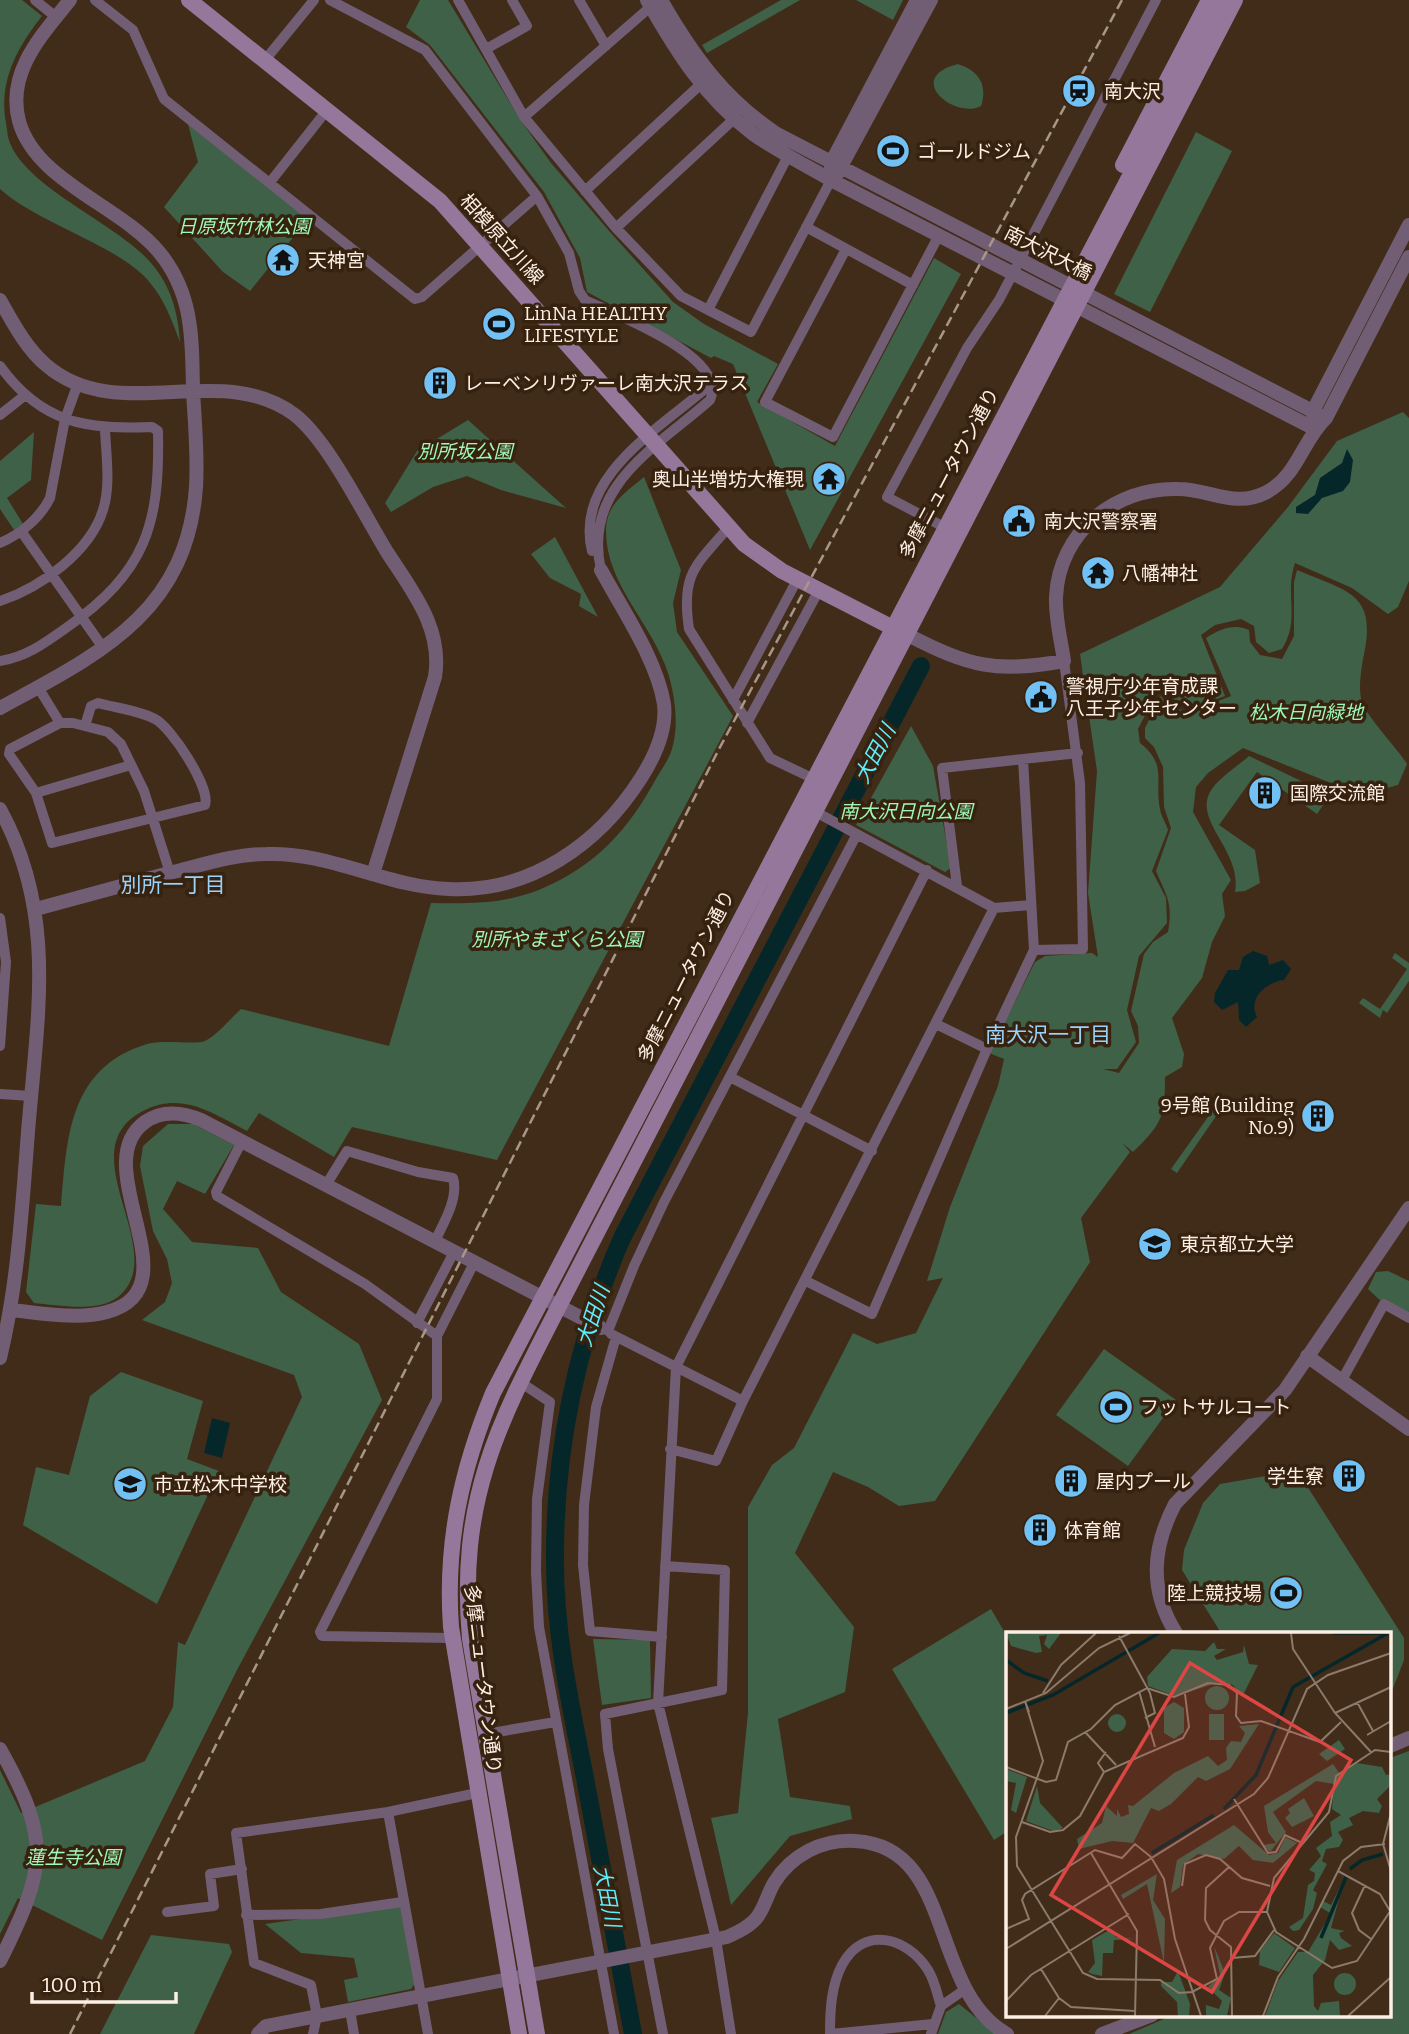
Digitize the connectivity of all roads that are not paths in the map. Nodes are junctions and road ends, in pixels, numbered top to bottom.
1 (35, 0) edge
2 (70, 0) edge
3 (95, 0) edge
4 (189, 0) edge
5 (314, 0) edge
6 (330, 0) edge
7 (458, 0) edge
8 (512, 0) edge
9 (579, 0) edge
10 (917, 0) edge
11 (931, 0) edge
12 (1156, 0) edge
13 (1209, 0) edge
14 (1222, 0) edge
15 (1235, 0) edge
16 (1246, 0) edge
17 (654, 2) edge
18 (56, 17) junction
19 (606, 46) junction
20 (486, 49) junction
21 (265, 60) junction
22 (701, 84) junction
23 (327, 110) junction
24 (524, 117) junction
25 (734, 119) junction
26 (788, 156) junction
27 (837, 166) junction
28 (831, 180) junction
29 (271, 181) junction
30 (585, 191) junction
31 (537, 197) junction
32 (1112, 224) junction
33 (1409, 225) edge
34 (806, 227) junction
35 (616, 228) junction
36 (939, 236) junction
37 (481, 246) junction
38 (846, 249) junction
39 (1409, 257) edge
40 (1016, 267) junction
41 (913, 285) junction
42 (1066, 294) junction
43 (0, 300) edge
44 (708, 310) junction
45 (1108, 314) junction
46 (0, 366) edge
47 (77, 386) junction
48 (194, 392) junction
49 (24, 396) junction
50 (0, 415) edge
51 (1319, 415) junction
52 (65, 419) junction
53 (105, 429) junction
54 (1315, 429) junction
55 (653, 442) junction
56 (944, 527) junction
57 (728, 528) junction
58 (21, 531) junction
59 (0, 543) edge
60 (601, 570) joint
61 (51, 573) junction
62 (797, 580) junction
63 (819, 590) junction
64 (0, 601) edge
65 (82, 617) junction
66 (892, 627) junction
67 (908, 635) junction
68 (104, 649) junction
69 (0, 661) edge
70 (1064, 661) junction
71 (38, 687) junction
72 (733, 700) junction
73 (0, 708) edge
74 (60, 723) junction
75 (747, 723) junction
76 (85, 726) junction
77 (1078, 753) junction
78 (1023, 759) junction
79 (131, 765) junction
80 (812, 778) junction
81 (36, 793) junction
82 (800, 804) junction
83 (0, 809) edge
84 (823, 817) junction
85 (155, 819) junction
86 (853, 832) junction
87 (927, 870) junction
88 (170, 873) junction
89 (373, 874) junction
90 (957, 886) junction
91 (1031, 905) junction
92 (994, 908) junction
93 (36, 909) junction
94 (0, 918) edge
95 (1034, 950) junction
96 (3, 983) edge
97 (936, 1024) junction
98 (0, 1038) edge
99 (987, 1049) junction
100 (730, 1077) junction
101 (0, 1094) edge
102 (31, 1096) junction
103 (804, 1115) junction
104 (242, 1141) junction
105 (872, 1151) junction
106 (326, 1185) junction
107 (1409, 1208) edge
108 (435, 1241) junction
109 (454, 1252) junction
110 (474, 1263) junction
111 (806, 1281) junction
112 (543, 1298) junction
113 (559, 1306) junction
114 (5, 1309) edge
115 (1409, 1318) edge
116 (417, 1323) junction
117 (609, 1332) junction
118 (437, 1336) junction
119 (1307, 1356) junction
120 (0, 1358) edge
121 (676, 1367) junction
122 (1342, 1380) junction
123 (520, 1382) junction
124 (743, 1401) junction
125 (1409, 1429) edge
126 (670, 1449) junction
127 (665, 1566) junction
128 (1175, 1632) edge
129 (662, 1637) junction
130 (452, 1638) junction
131 (657, 1703) junction
132 (555, 1722) junction
133 (486, 1734) junction
134 (1409, 1738) edge
135 (1392, 1745) edge
136 (0, 1749) edge
137 (477, 1793) junction
138 (388, 1812) junction
139 (242, 1869) junction
140 (402, 1902) junction
141 (167, 1912) dead end
142 (246, 1915) junction
143 (716, 1940) junction
144 (648, 1953) junction
145 (0, 1961) edge
146 (604, 1961) junction
147 (527, 1976) junction
148 (510, 1979) junction
149 (964, 1990) junction
150 (422, 1996) junction
151 (941, 2006) junction
152 (350, 2010) junction
153 (317, 2016) junction
154 (1149, 2016) edge
155 (932, 2029) edge
156 (258, 2034) edge
157 (313, 2034) edge
158 (354, 2034) edge
159 (428, 2034) edge
160 (519, 2034) edge
161 (537, 2034) edge
162 (614, 2034) edge
163 (663, 2034) edge
164 (731, 2034) edge
165 (830, 2034) edge
166 (1007, 2034) edge
167 (1102, 2034) edge

1 - 18 street
2 - 18 street
3 - 29 street
4 - 21 main road, 相模原立川線
5 - 21 street
6 - 31 street
7 - 20 street
8 - 20 street
9 - 19 street
10 - 27 street
11 - 27 street
12 - 40 street
13 - 32 main road
14 - 32 main road, 多摩ニュータウン通り
15 - 32 main road, 多摩ニュータウン通り
16 - 32 main road
17 - 19 street
17 - 22 street, 南大沢大橋
17 - 27 street, 南大沢大橋
18 - 48 street
19 - 24 street
20 - 24 street
21 - 23 main road, 相模原立川線
22 - 25 street, 南大沢大橋
22 - 30 street
23 - 29 street
23 - 37 main road, 相模原立川線
24 - 30 street
25 - 26 street, 南大沢大橋
25 - 35 street
26 - 28 street, 南大沢大橋
26 - 44 street
27 - 28 street
27 - 45 street, 南大沢大橋
28 - 34 street
28 - 36 street, 南大沢大橋
29 - 37 street
30 - 35 street
31 - 37 street
31 - 55 street
32 - 42 main road, 多摩ニュータウン通り
32 - 67 main road, 多摩ニュータウン通り
33 - 51 street
34 - 38 street
34 - 44 street
35 - 44 street
36 - 41 street
36 - 45 street, 南大沢大橋
37 - 55 main road, 相模原立川線
38 - 41 street
38 - 41 street
39 - 51 street
40 - 42 street
40 - 56 street
42 - 56 main road, 多摩ニュータウン通り
43 - 47 street
45 - 51 street
45 - 54 street
46 - 49 street
47 - 48 street
47 - 52 street
48 - 68 street
48 - 89 street
49 - 50 street
49 - 52 street
51 - 54 street
52 - 53 street
52 - 58 street
53 - 61 street
53 - 65 street
54 - 70 street
55 - 57 main road, 相模原立川線
55 - 60 street
56 - 66 main road, 多摩ニュータウン通り
57 - 62 main road, 相模原立川線
57 - 72 street
58 - 59 street
58 - 61 street
60 - 89 street
61 - 64 street
61 - 65 street
62 - 63 main road, 相模原立川線
62 - 72 street
63 - 66 main road, 相模原立川線
63 - 75 street
65 - 68 street
65 - 69 street
66 - 67 main road, 相模原立川線
66 - 80 main road, 多摩ニュータウン通り
67 - 70 street
67 - 84 main road, 多摩ニュータウン通り
68 - 71 street
70 - 77 street
71 - 73 street
71 - 74 street
72 - 75 street
74 - 76 street
74 - 81 street
75 - 80 street
76 - 79 street
76 - 85 street
77 - 78 street
77 - 95 street
78 - 90 street
78 - 91 street
79 - 81 street
79 - 85 street
80 - 82 main road, 多摩ニュータウン通り
81 - 85 street
82 - 84 street
82 - 112 main road, 多摩ニュータウン通り
83 - 93 street
84 - 86 street
84 - 113 main road, 多摩ニュータウン通り
85 - 88 street
86 - 87 street
86 - 100 street
87 - 90 street
87 - 103 street
88 - 89 street
88 - 93 street
90 - 92 street
91 - 92 street
91 - 95 street
92 - 97 street
93 - 102 street
94 - 96 street
95 - 99 street
96 - 98 street
97 - 99 street
97 - 105 street
99 - 111 street
100 - 103 street
100 - 117 street
101 - 102 street
102 - 114 street
103 - 105 street
103 - 121 street
104 - 106 street
104 - 114 street
104 - 116 street
105 - 111 street
106 - 108 street
106 - 108 street
107 - 119 street
108 - 109 street
109 - 110 street
109 - 116 street
110 - 112 street
110 - 118 street
111 - 124 street
112 - 113 street
112 - 130 main road, 多摩ニュータウン通り
113 - 117 street
113 - 123 main road, 多摩ニュータウン通り
114 - 120 street
115 - 122 street
116 - 118 street
117 - 121 street
117 - 129 street
118 - 130 street
119 - 122 street
119 - 128 street
121 - 124 street
121 - 126 street
122 - 125 street
123 - 132 street
123 - 133 main road, 多摩ニュータウン通り
124 - 126 street
126 - 127 street
127 - 129 street
127 - 131 street
129 - 131 street
130 - 137 main road, 多摩ニュータウン通り
131 - 143 street
131 - 144 street
132 - 133 street
132 - 146 street
133 - 147 main road, 多摩ニュータウン通り
134 - 135 street
136 - 145 street
137 - 138 street
137 - 148 main road, 多摩ニュータウン通り
138 - 139 street
138 - 140 street
139 - 141 street
139 - 142 street
140 - 142 street
140 - 150 street
142 - 153 street
143 - 144 street
143 - 149 street
143 - 164 street
144 - 146 street
144 - 163 street
146 - 147 street
146 - 162 street
147 - 148 street
147 - 161 main road, 多摩ニュータウン通り
148 - 150 street
148 - 160 main road, 多摩ニュータウン通り
149 - 151 street
149 - 166 street
150 - 152 street
150 - 159 street
151 - 155 street
151 - 165 street
152 - 153 street
152 - 158 street
153 - 156 street
153 - 157 street
154 - 167 street
155 - 165 street

